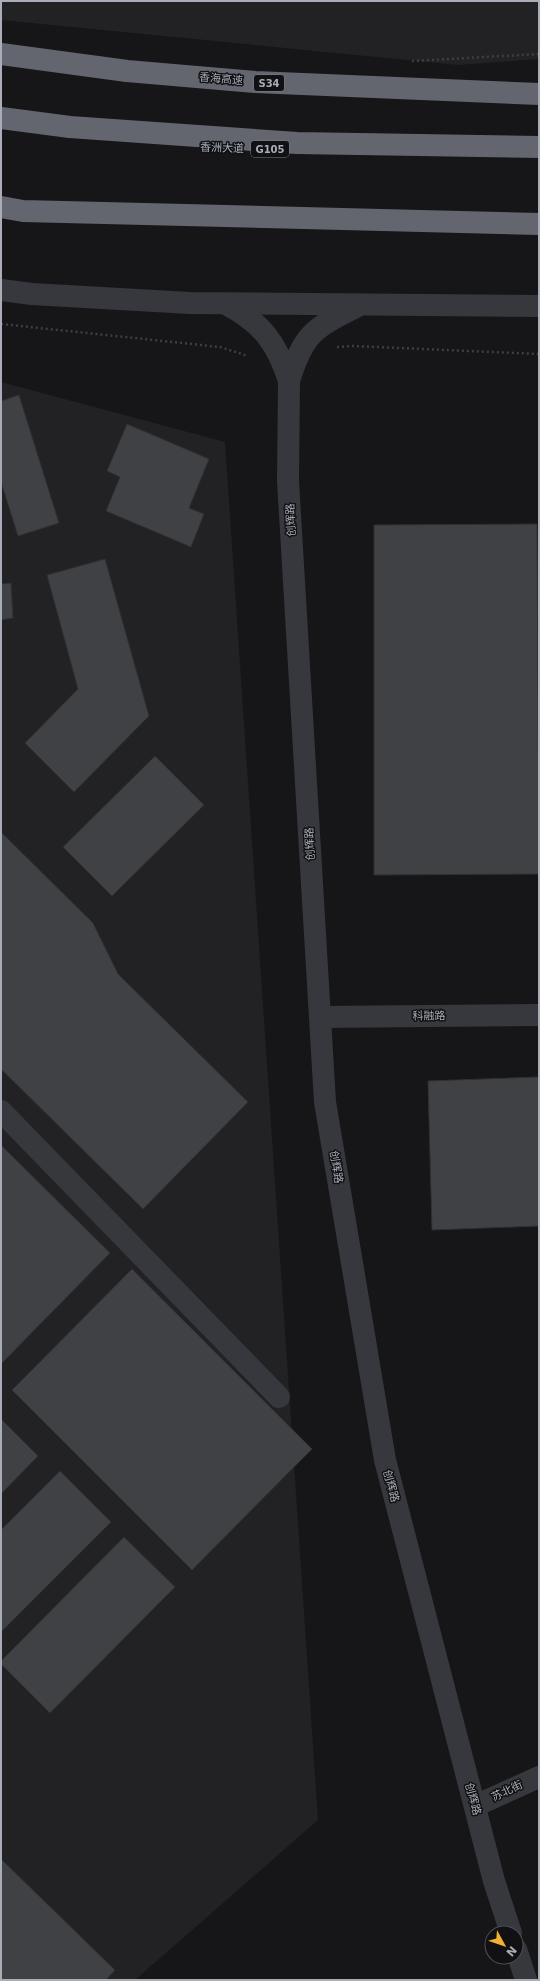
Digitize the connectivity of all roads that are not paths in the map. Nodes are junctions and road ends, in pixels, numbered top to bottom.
1 (1, 54) edge
2 (539, 84) edge
3 (456, 90) junction
4 (539, 94) edge
5 (1, 118) edge
6 (1, 132) edge
7 (539, 147) edge
8 (539, 155) edge
9 (1, 207) edge
10 (539, 224) edge
11 (1, 290) edge
12 (225, 304) junction
13 (362, 305) junction
14 (539, 306) edge
15 (289, 381) junction
16 (539, 1015) edge
17 (320, 1017) junction
18 (1, 1111) edge
19 (279, 1397) dead end
20 (539, 1777) edge
21 (475, 1806) junction
22 (508, 1925) edge
23 (521, 1965) edge
24 (526, 1980) edge

1 - 3 highway, 香海高速 / S34
2 - 3 highway
3 - 4 highway, 香海高速 / S34
5 - 7 highway
6 - 8 highway, 香洲大道 / G105
9 - 10 highway
11 - 12 street
12 - 13 street
12 - 15 street
13 - 14 street
13 - 15 street
15 - 17 street, 创辉路
16 - 17 street, 科融路
17 - 21 street, 创辉路
18 - 19 street
20 - 21 street, 苏北街
21 - 22 street, 创辉路
23 - 24 street

